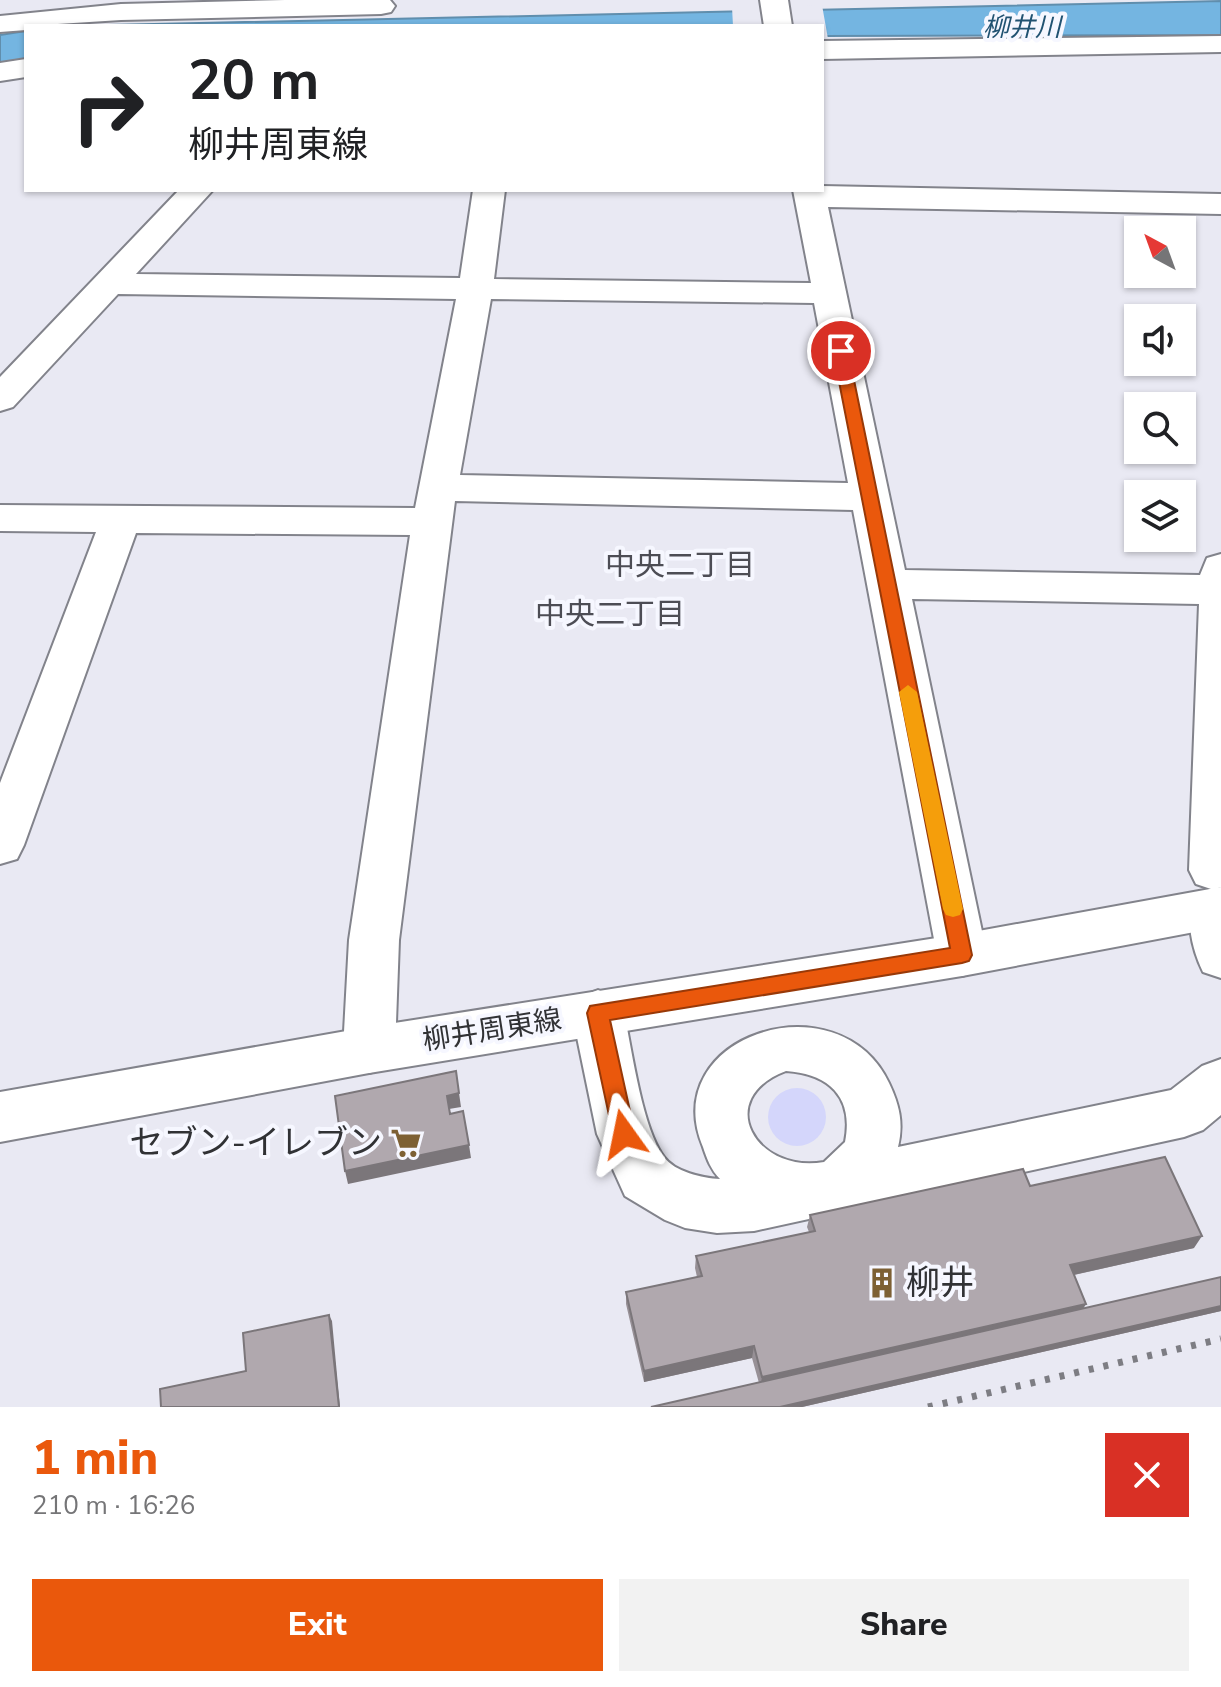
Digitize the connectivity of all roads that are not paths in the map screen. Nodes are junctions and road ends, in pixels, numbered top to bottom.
1 (774, 0) edge
2 (380, 12) edge
3 (47, 17) edge
4 (0, 24) edge
5 (778, 24) edge
6 (1221, 44) edge
7 (824, 50) edge
8 (24, 68) edge
9 (0, 72) edge
10 (195, 192) edge
11 (489, 192) edge
12 (810, 193) edge
13 (1221, 204) edge
14 (111, 284) junction
15 (475, 290) junction
16 (829, 293) junction
17 (0, 399) edge
18 (869, 497) junction
19 (436, 505) junction
20 (0, 518) edge
21 (121, 519) junction
22 (1220, 583) edge
23 (886, 584) junction
24 (0, 845) edge
25 (1217, 911) edge
26 (962, 955) junction
27 (598, 1013) junction
28 (369, 1050) junction
29 (1221, 1083) edge
30 (0, 1117) edge

1 - 5 street
2 - 3 street
3 - 4 street
6 - 7 street
8 - 9 street
10 - 14 street
11 - 15 street
12 - 13 street
12 - 16 street
14 - 15 street
14 - 17 street
15 - 16 street
15 - 19 street
16 - 18 street
18 - 19 street
18 - 23 street
19 - 21 street
19 - 28 street
20 - 21 street
21 - 24 street
22 - 23 street
22 - 25 street
23 - 26 street
25 - 26 street, 柳井周東線
26 - 27 street, 柳井周東線
27 - 28 street, 柳井周東線
27 - 29 street
28 - 30 street, 柳井周東線

